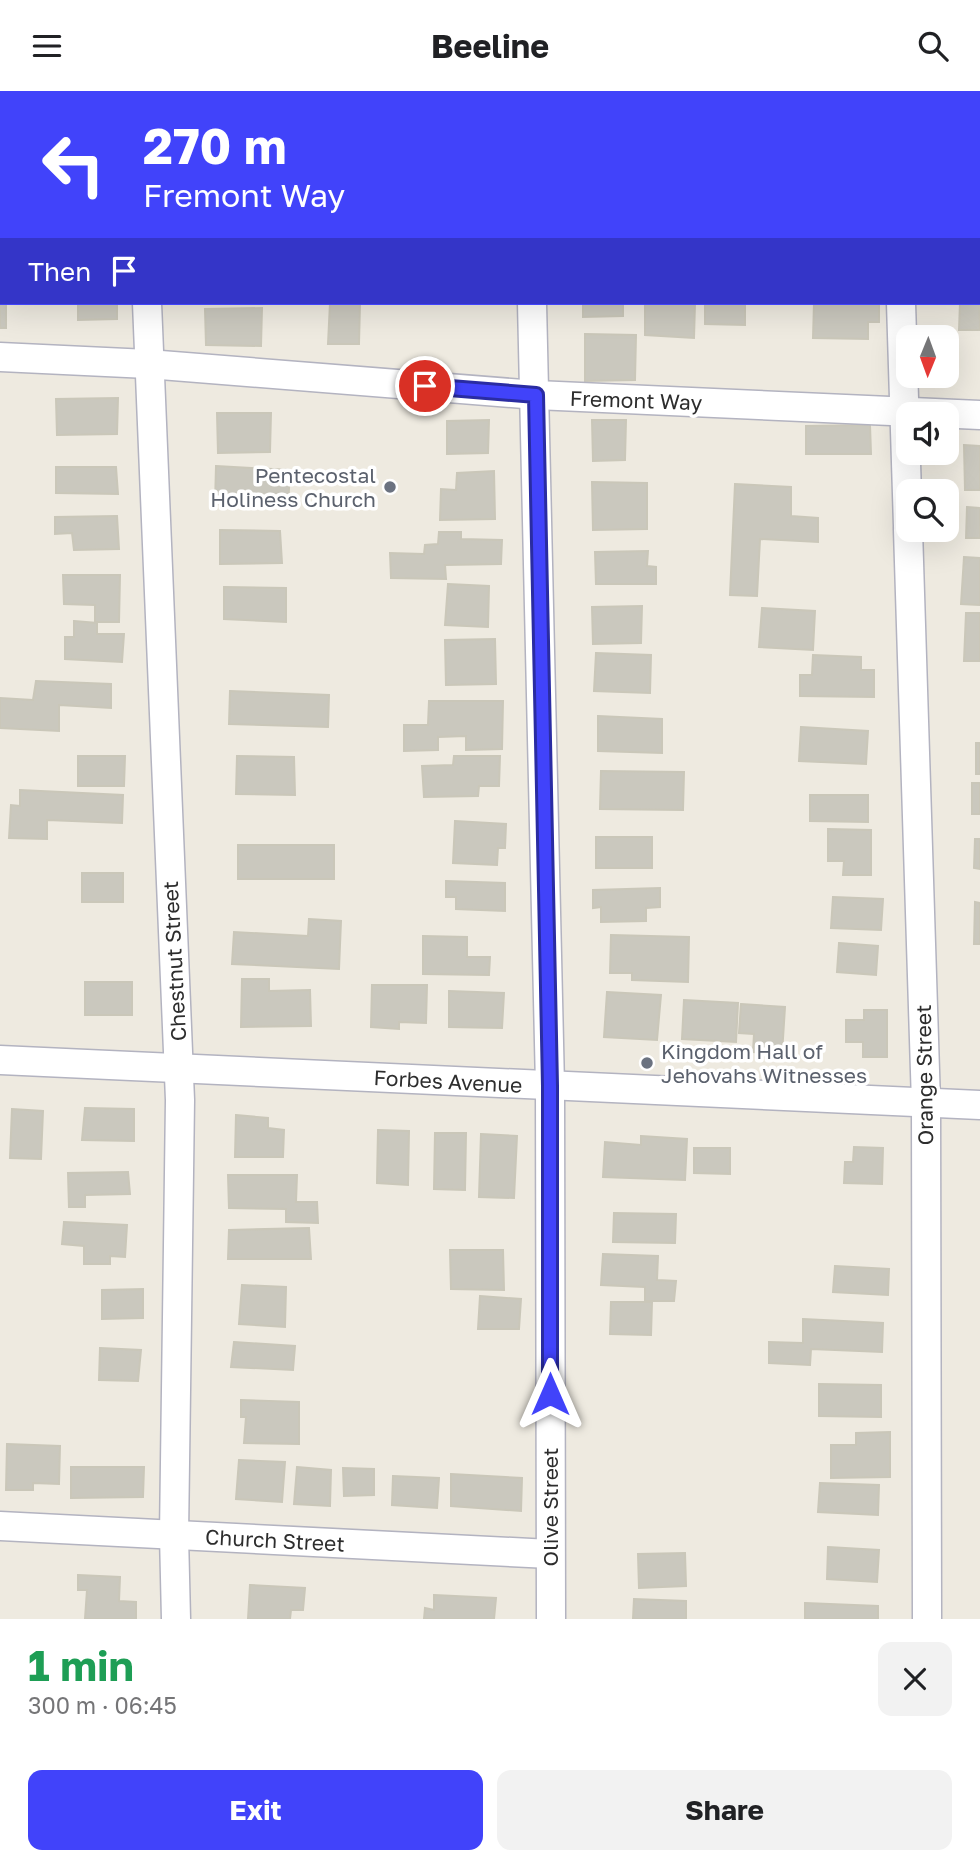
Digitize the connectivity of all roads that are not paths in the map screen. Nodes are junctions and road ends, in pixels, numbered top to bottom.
1 (147, 305) edge
2 (532, 305) edge
3 (901, 305) edge
4 (0, 357) edge
5 (148, 364) junction
6 (536, 395) junction
7 (905, 402) edge
8 (896, 411) edge
9 (959, 414) edge
10 (980, 415) edge
11 (908, 542) edge
12 (0, 1060) edge
13 (179, 1067) junction
14 (550, 1086) junction
15 (926, 1103) junction
16 (980, 1105) edge
17 (0, 1526) edge
18 (174, 1535) junction
19 (550, 1555) junction
20 (176, 1619) edge
21 (551, 1619) edge
22 (927, 1619) edge

1 - 5 street, Chestnut Street
2 - 6 street, Olive Street
3 - 7 street, Orange Street
4 - 5 street, Fremont Way
5 - 6 street, Fremont Way
5 - 13 street, Chestnut Street
6 - 8 street, Fremont Way
6 - 14 street, Olive Street
9 - 10 street, Fremont Way
11 - 15 street, Orange Street
12 - 13 street, Forbes Avenue
13 - 14 street, Forbes Avenue
13 - 18 street, Chestnut Street
14 - 15 street, Forbes Avenue
14 - 19 street, Olive Street
15 - 16 street, Forbes Avenue
15 - 22 street, Orange Street
17 - 18 street, Church Street
18 - 19 street, Church Street
18 - 20 street, Chestnut Street
19 - 21 street, Olive Street

